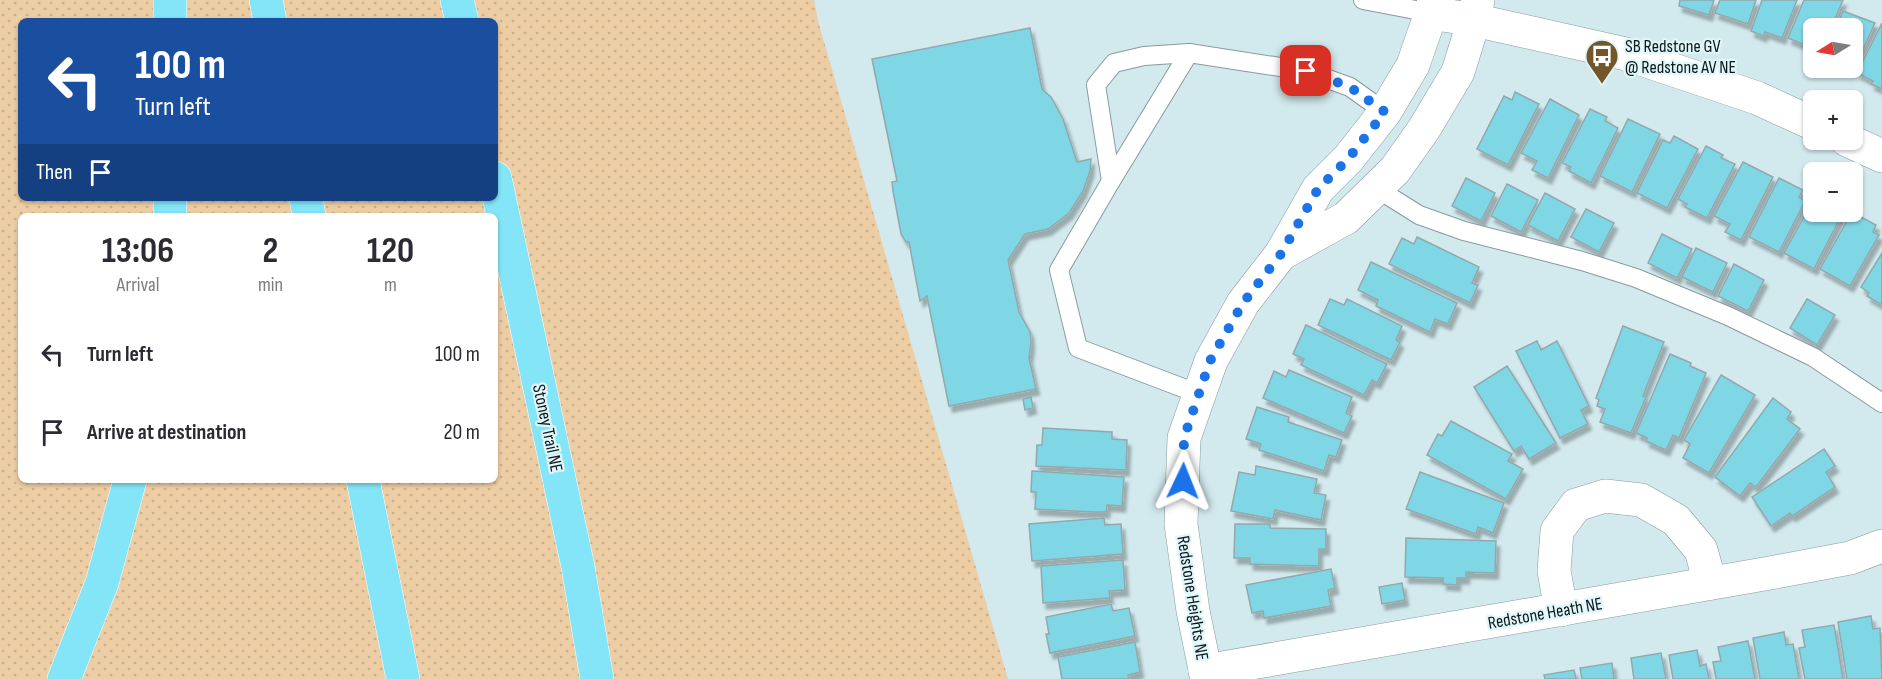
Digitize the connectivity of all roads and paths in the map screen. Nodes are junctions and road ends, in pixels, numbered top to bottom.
1 (170, 0) edge
2 (266, 0) edge
3 (457, 0) edge
4 (1363, 0) edge
5 (1432, 7) edge
6 (1476, 10) edge
7 (170, 18) edge
8 (269, 18) edge
9 (461, 18) edge
10 (1189, 53) junction
11 (1385, 112) junction
12 (1803, 119) edge
13 (1863, 147) edge
14 (1882, 156) edge
15 (1111, 181) junction
16 (1376, 189) junction
17 (498, 192) edge
18 (1281, 254) junction
19 (1199, 394) junction
20 (1882, 403) edge
21 (129, 483) edge
22 (364, 483) edge
23 (1882, 546) edge
24 (578, 567) junction
25 (1710, 583) junction
26 (1561, 610) junction
27 (1206, 675) edge
28 (64, 679) edge
29 (403, 679) edge
30 (597, 679) edge
31 (616, 679) edge

1 - 7 highway
2 - 8 highway
3 - 9 highway
4 - 5 lane
5 - 6 street
5 - 11 street, Redstone Heights NE
6 - 12 street
6 - 16 street, Redstone Heights NE
10 - 11 lane
10 - 15 lane
10 - 15 lane
11 - 18 street, Redstone Heights NE
13 - 14 street
15 - 19 lane
16 - 18 street, Redstone Heights NE
16 - 20 lane
17 - 24 highway, Stoney Trail NE
18 - 19 street, Redstone Heights NE
19 - 27 street, Redstone Heights NE
21 - 28 highway
22 - 29 highway
23 - 25 street, Redstone Heath NE
24 - 30 highway, Stoney Trail NE
24 - 31 highway
25 - 26 street, Redstone Heath NE
25 - 26 street
26 - 27 street, Redstone Heath NE

